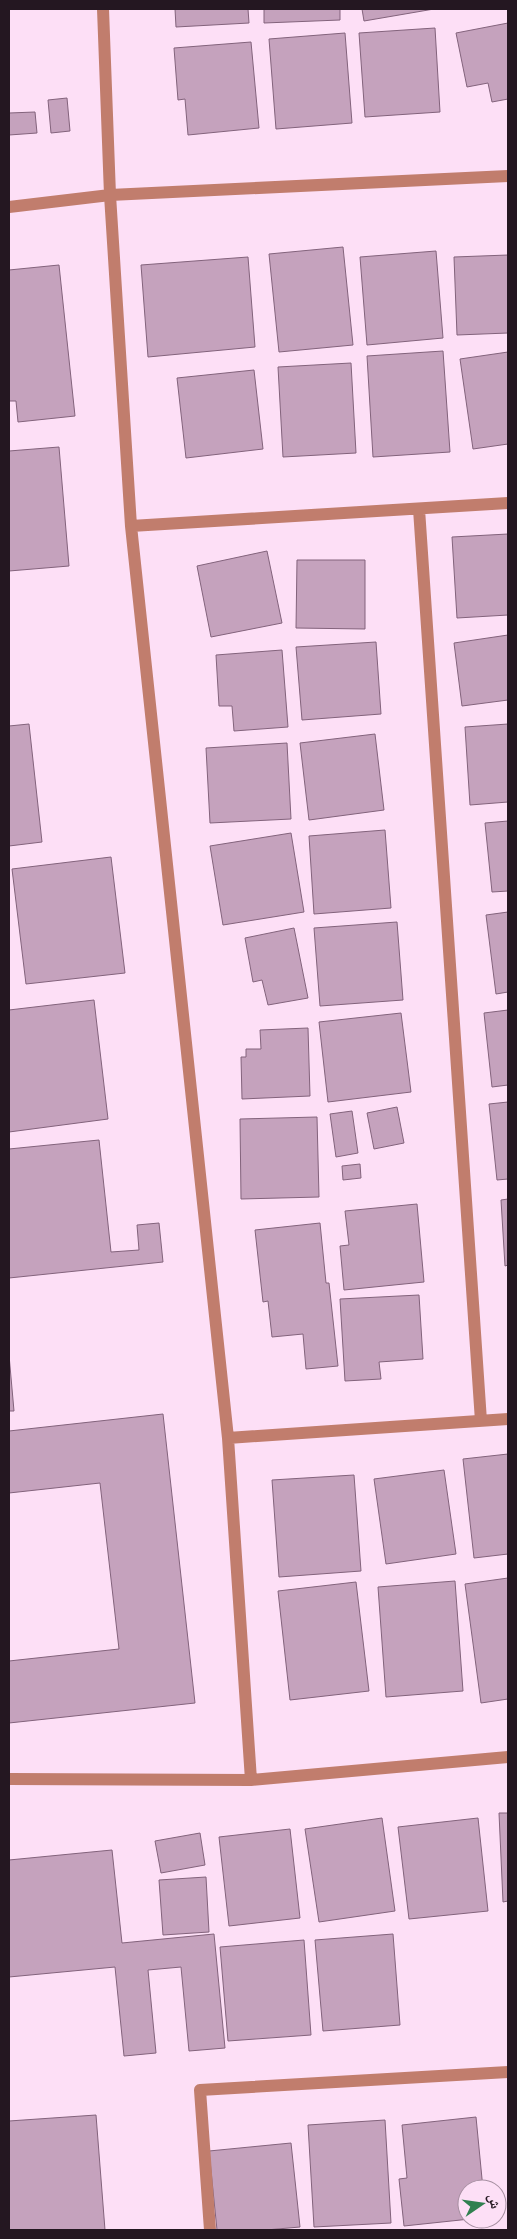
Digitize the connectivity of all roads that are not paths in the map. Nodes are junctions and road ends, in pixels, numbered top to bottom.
1 (104, 9) edge
2 (508, 176) edge
3 (110, 195) junction
4 (9, 207) edge
5 (508, 503) edge
6 (419, 509) junction
7 (131, 526) junction
8 (508, 1419) edge
9 (481, 1421) junction
10 (228, 1438) junction
11 (508, 1757) edge
12 (9, 1780) edge
13 (251, 1780) junction
14 (508, 2072) edge
15 (210, 2230) edge

1 - 3 street
2 - 3 street
3 - 4 street
3 - 7 street
5 - 6 street
6 - 7 street
6 - 9 street
7 - 10 street
8 - 9 street
9 - 10 street
10 - 13 street
11 - 13 street
12 - 13 street
14 - 15 street

